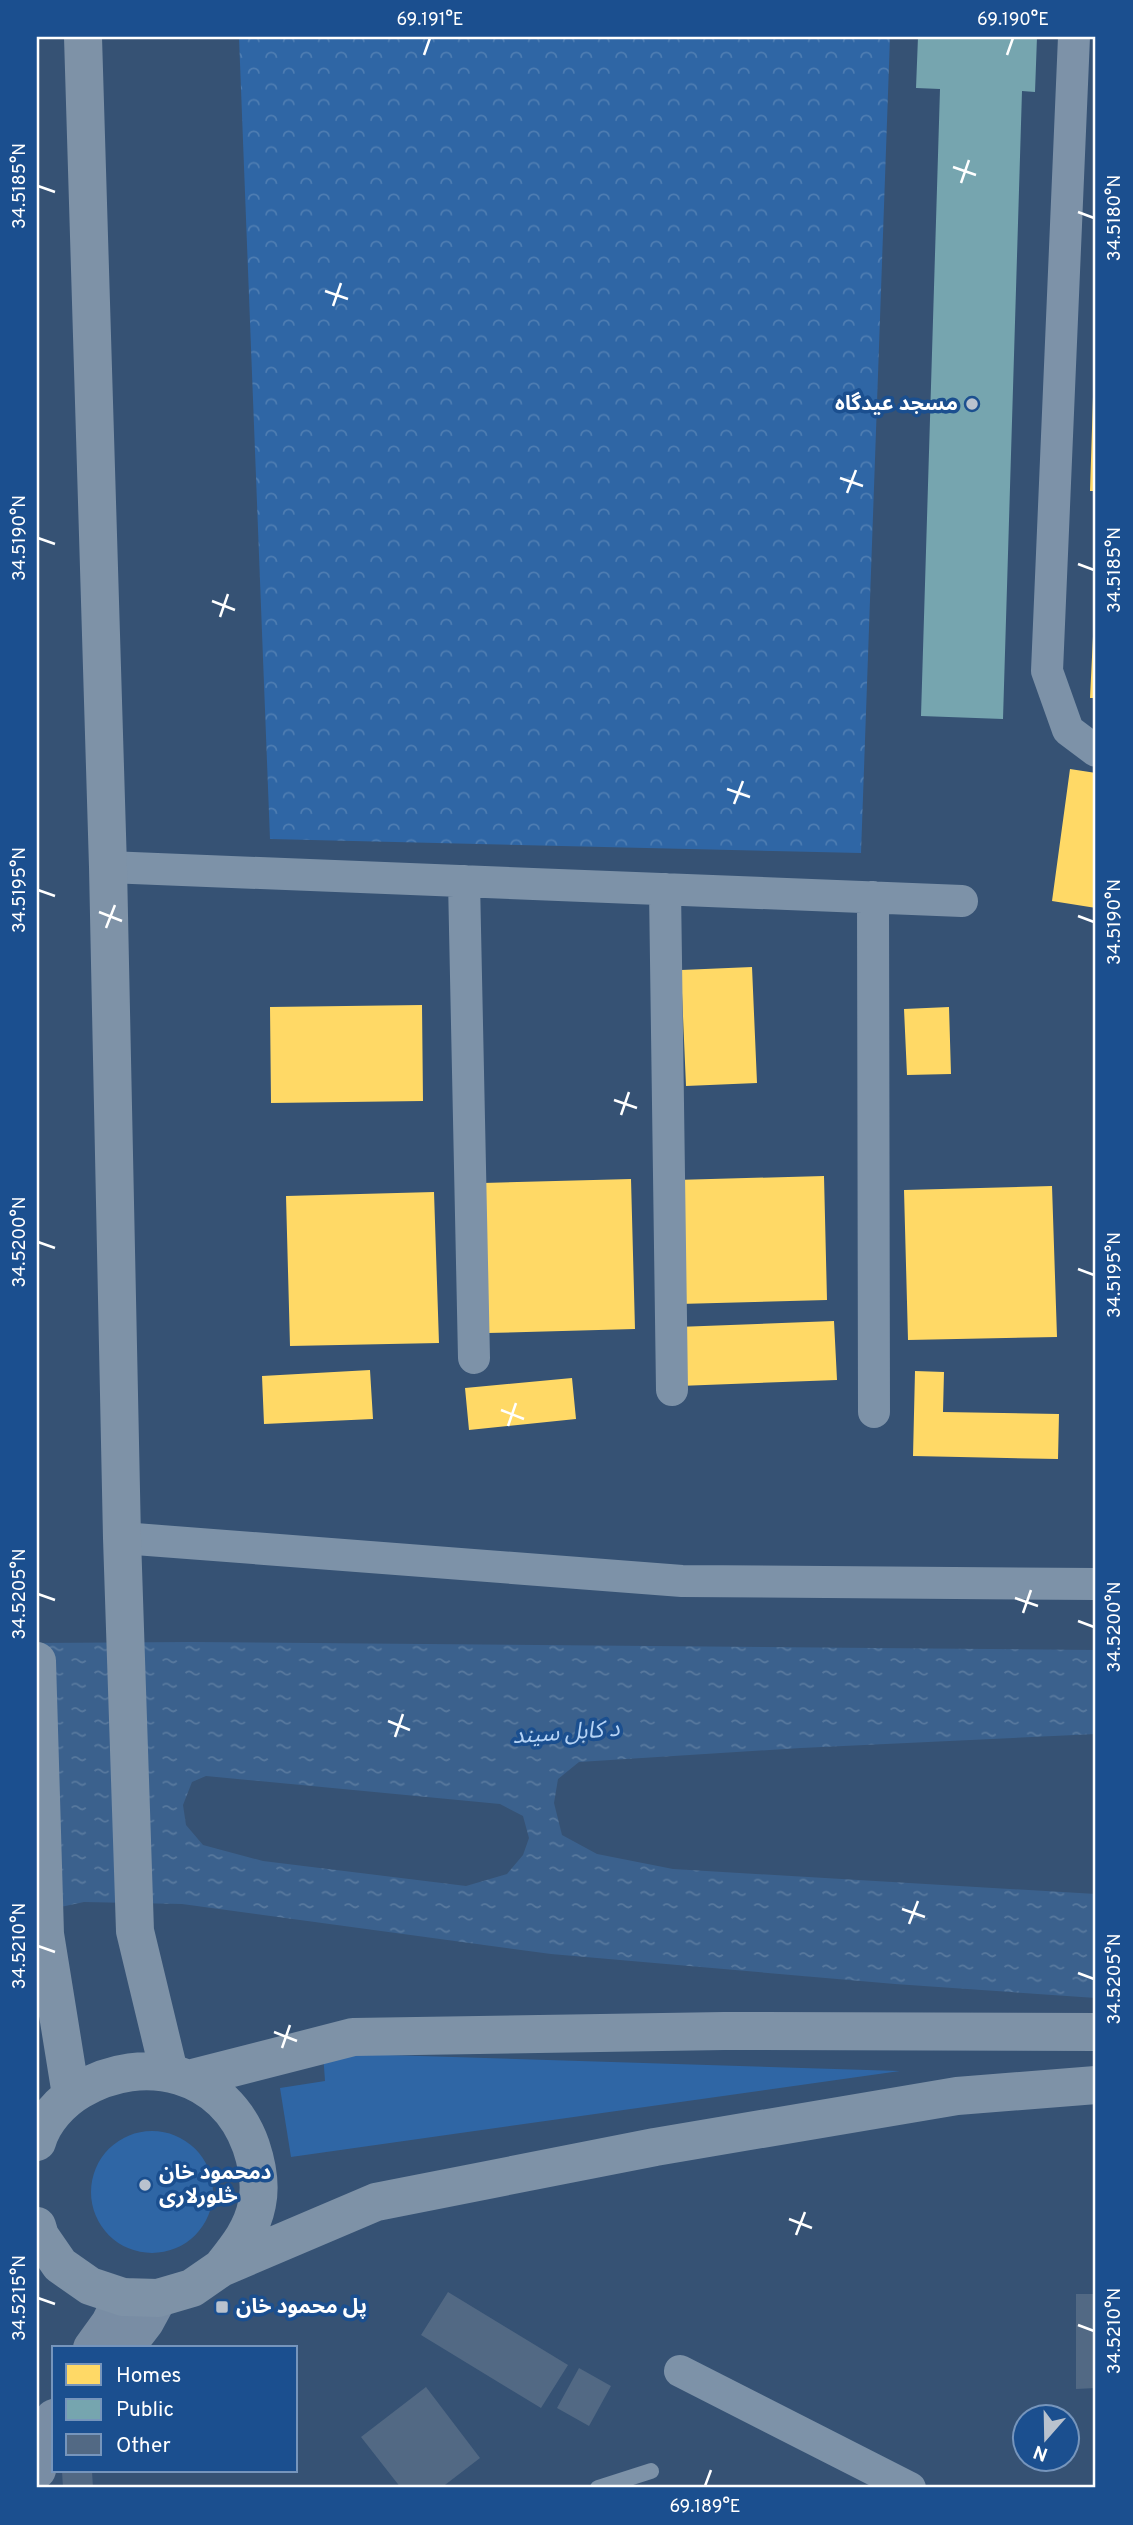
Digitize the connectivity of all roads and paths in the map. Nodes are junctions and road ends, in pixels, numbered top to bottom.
1 (83, 37) edge
2 (1074, 37) edge
3 (1096, 751) edge
4 (108, 867) junction
5 (464, 881) junction
6 (665, 889) junction
7 (873, 897) junction
8 (962, 901) dead end
9 (474, 1358) dead end
10 (672, 1390) dead end
11 (874, 1412) dead end
12 (122, 1538) junction
13 (1096, 1584) edge
14 (37, 1661) edge
15 (1096, 2032) edge
16 (179, 2075) junction
17 (1096, 2085) edge
18 (71, 2095) junction
19 (37, 2142) edge
20 (37, 2226) edge
21 (221, 2268) junction
22 (141, 2298) junction
23 (93, 2346) edge
24 (127, 2346) edge
25 (680, 2371) dead end
26 (52, 2389) edge
27 (37, 2402) edge
28 (52, 2423) edge
29 (37, 2470) edge
30 (651, 2471) dead end
31 (597, 2488) edge
32 (910, 2488) edge

1 - 4 highway
2 - 3 street
4 - 5 street
4 - 12 highway
5 - 6 street
5 - 9 street
6 - 7 street
6 - 10 street
7 - 8 street
7 - 11 street
12 - 13 street
12 - 16 highway
14 - 18 highway
15 - 16 highway
16 - 18 highway
16 - 21 highway
17 - 21 highway
18 - 19 highway
20 - 22 highway
21 - 22 highway
22 - 23 main road
22 - 24 main road
25 - 32 street
26 - 27 main road
28 - 29 main road
30 - 31 lane

